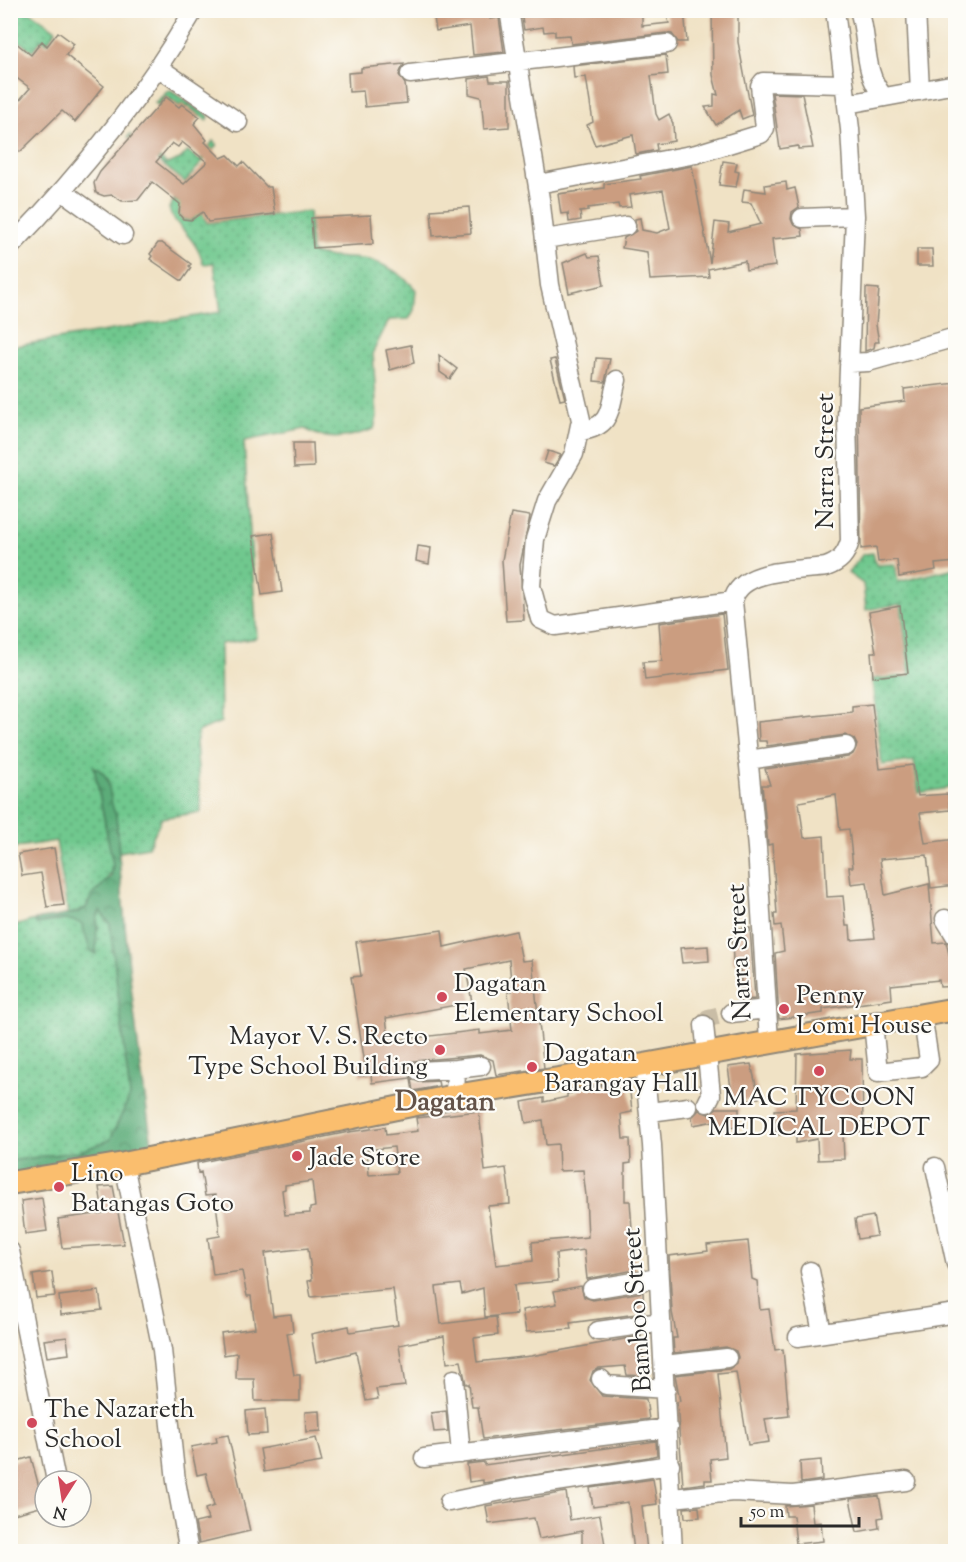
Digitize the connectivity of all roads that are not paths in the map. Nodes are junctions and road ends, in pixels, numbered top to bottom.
1 (194, 10) edge
2 (508, 10) edge
3 (835, 10) edge
4 (859, 10) edge
5 (916, 10) edge
6 (667, 45) dead end
7 (518, 60) junction
8 (159, 68) junction
9 (410, 74) dead end
10 (843, 84) junction
11 (956, 84) edge
12 (920, 91) junction
13 (884, 97) junction
14 (847, 104) junction
15 (238, 122) dead end
16 (538, 184) junction
17 (62, 191) junction
18 (855, 216) junction
19 (802, 218) dead end
20 (626, 226) dead end
21 (123, 235) dead end
22 (545, 239) junction
23 (10, 247) edge
24 (956, 337) edge
25 (849, 363) junction
26 (617, 380) dead end
27 (580, 431) junction
28 (733, 601) junction
29 (846, 746) dead end
30 (748, 760) junction
31 (945, 919) dead end
32 (956, 937) edge
33 (767, 1009) junction
34 (956, 1009) edge
35 (731, 1013) tunnel mouth
36 (922, 1014) junction
37 (873, 1023) junction
38 (704, 1025) dead end
39 (769, 1041) junction
40 (707, 1054) junction
41 (644, 1065) junction
42 (481, 1066) dead end
43 (456, 1069) junction
44 (419, 1071) dead end
45 (456, 1096) junction
46 (708, 1103) dead end
47 (688, 1107) dead end
48 (650, 1112) junction
49 (124, 1164) junction
50 (935, 1167) dead end
51 (10, 1183) edge
52 (11, 1257) edge
53 (956, 1264) edge
54 (810, 1271) dead end
55 (658, 1278) junction
56 (592, 1289) dead end
57 (956, 1313) edge
58 (661, 1322) junction
59 (598, 1331) dead end
60 (822, 1333) junction
61 (798, 1337) dead end
62 (19, 1342) edge
63 (727, 1358) dead end
64 (664, 1365) junction
65 (453, 1379) dead end
66 (601, 1379) dead end
67 (666, 1389) junction
68 (668, 1428) junction
69 (461, 1454) junction
70 (424, 1458) dead end
71 (670, 1465) junction
72 (53, 1469) edge
73 (906, 1481) dead end
74 (672, 1498) junction
75 (449, 1502) dead end
76 (189, 1551) edge
77 (673, 1551) edge

1 - 8 street
2 - 7 street
3 - 10 street, Narra Street
4 - 13 street
5 - 12 street
6 - 7 street
7 - 9 street
7 - 16 street
8 - 15 street
8 - 17 street
10 - 14 street, Narra Street
10 - 16 street
11 - 12 street
12 - 13 street
13 - 14 street
14 - 18 street, Narra Street
16 - 22 street
17 - 21 street
17 - 23 street
18 - 19 street
18 - 25 street, Narra Street
20 - 22 street
22 - 27 street
24 - 25 street
25 - 28 street, Narra Street
26 - 27 street
27 - 28 street
28 - 30 street, Narra Street
29 - 30 street
30 - 33 street, Narra Street
31 - 32 street
33 - 35 street
33 - 39 street, Narra Street
34 - 36 main road
36 - 37 main road
36 - 37 street
37 - 39 main road
38 - 40 street
39 - 40 main road
40 - 41 main road
40 - 46 street
41 - 45 main road
41 - 48 street, Bamboo Street
42 - 43 street
43 - 44 street
43 - 45 street
45 - 49 main road
47 - 48 street
48 - 55 street, Bamboo Street
49 - 51 main road
49 - 76 street
50 - 53 street
52 - 62 street
54 - 60 street
55 - 56 street
55 - 58 street, Bamboo Street
57 - 60 street
58 - 59 street
58 - 64 street, Bamboo Street
60 - 61 street
62 - 72 street
63 - 64 street
64 - 67 street, Bamboo Street
65 - 69 street
66 - 67 street
67 - 68 street, Bamboo Street
68 - 69 street
68 - 71 street, Bamboo Street
69 - 70 street
71 - 74 street, Bamboo Street
71 - 75 street
73 - 74 street
74 - 77 street, Bamboo Street

